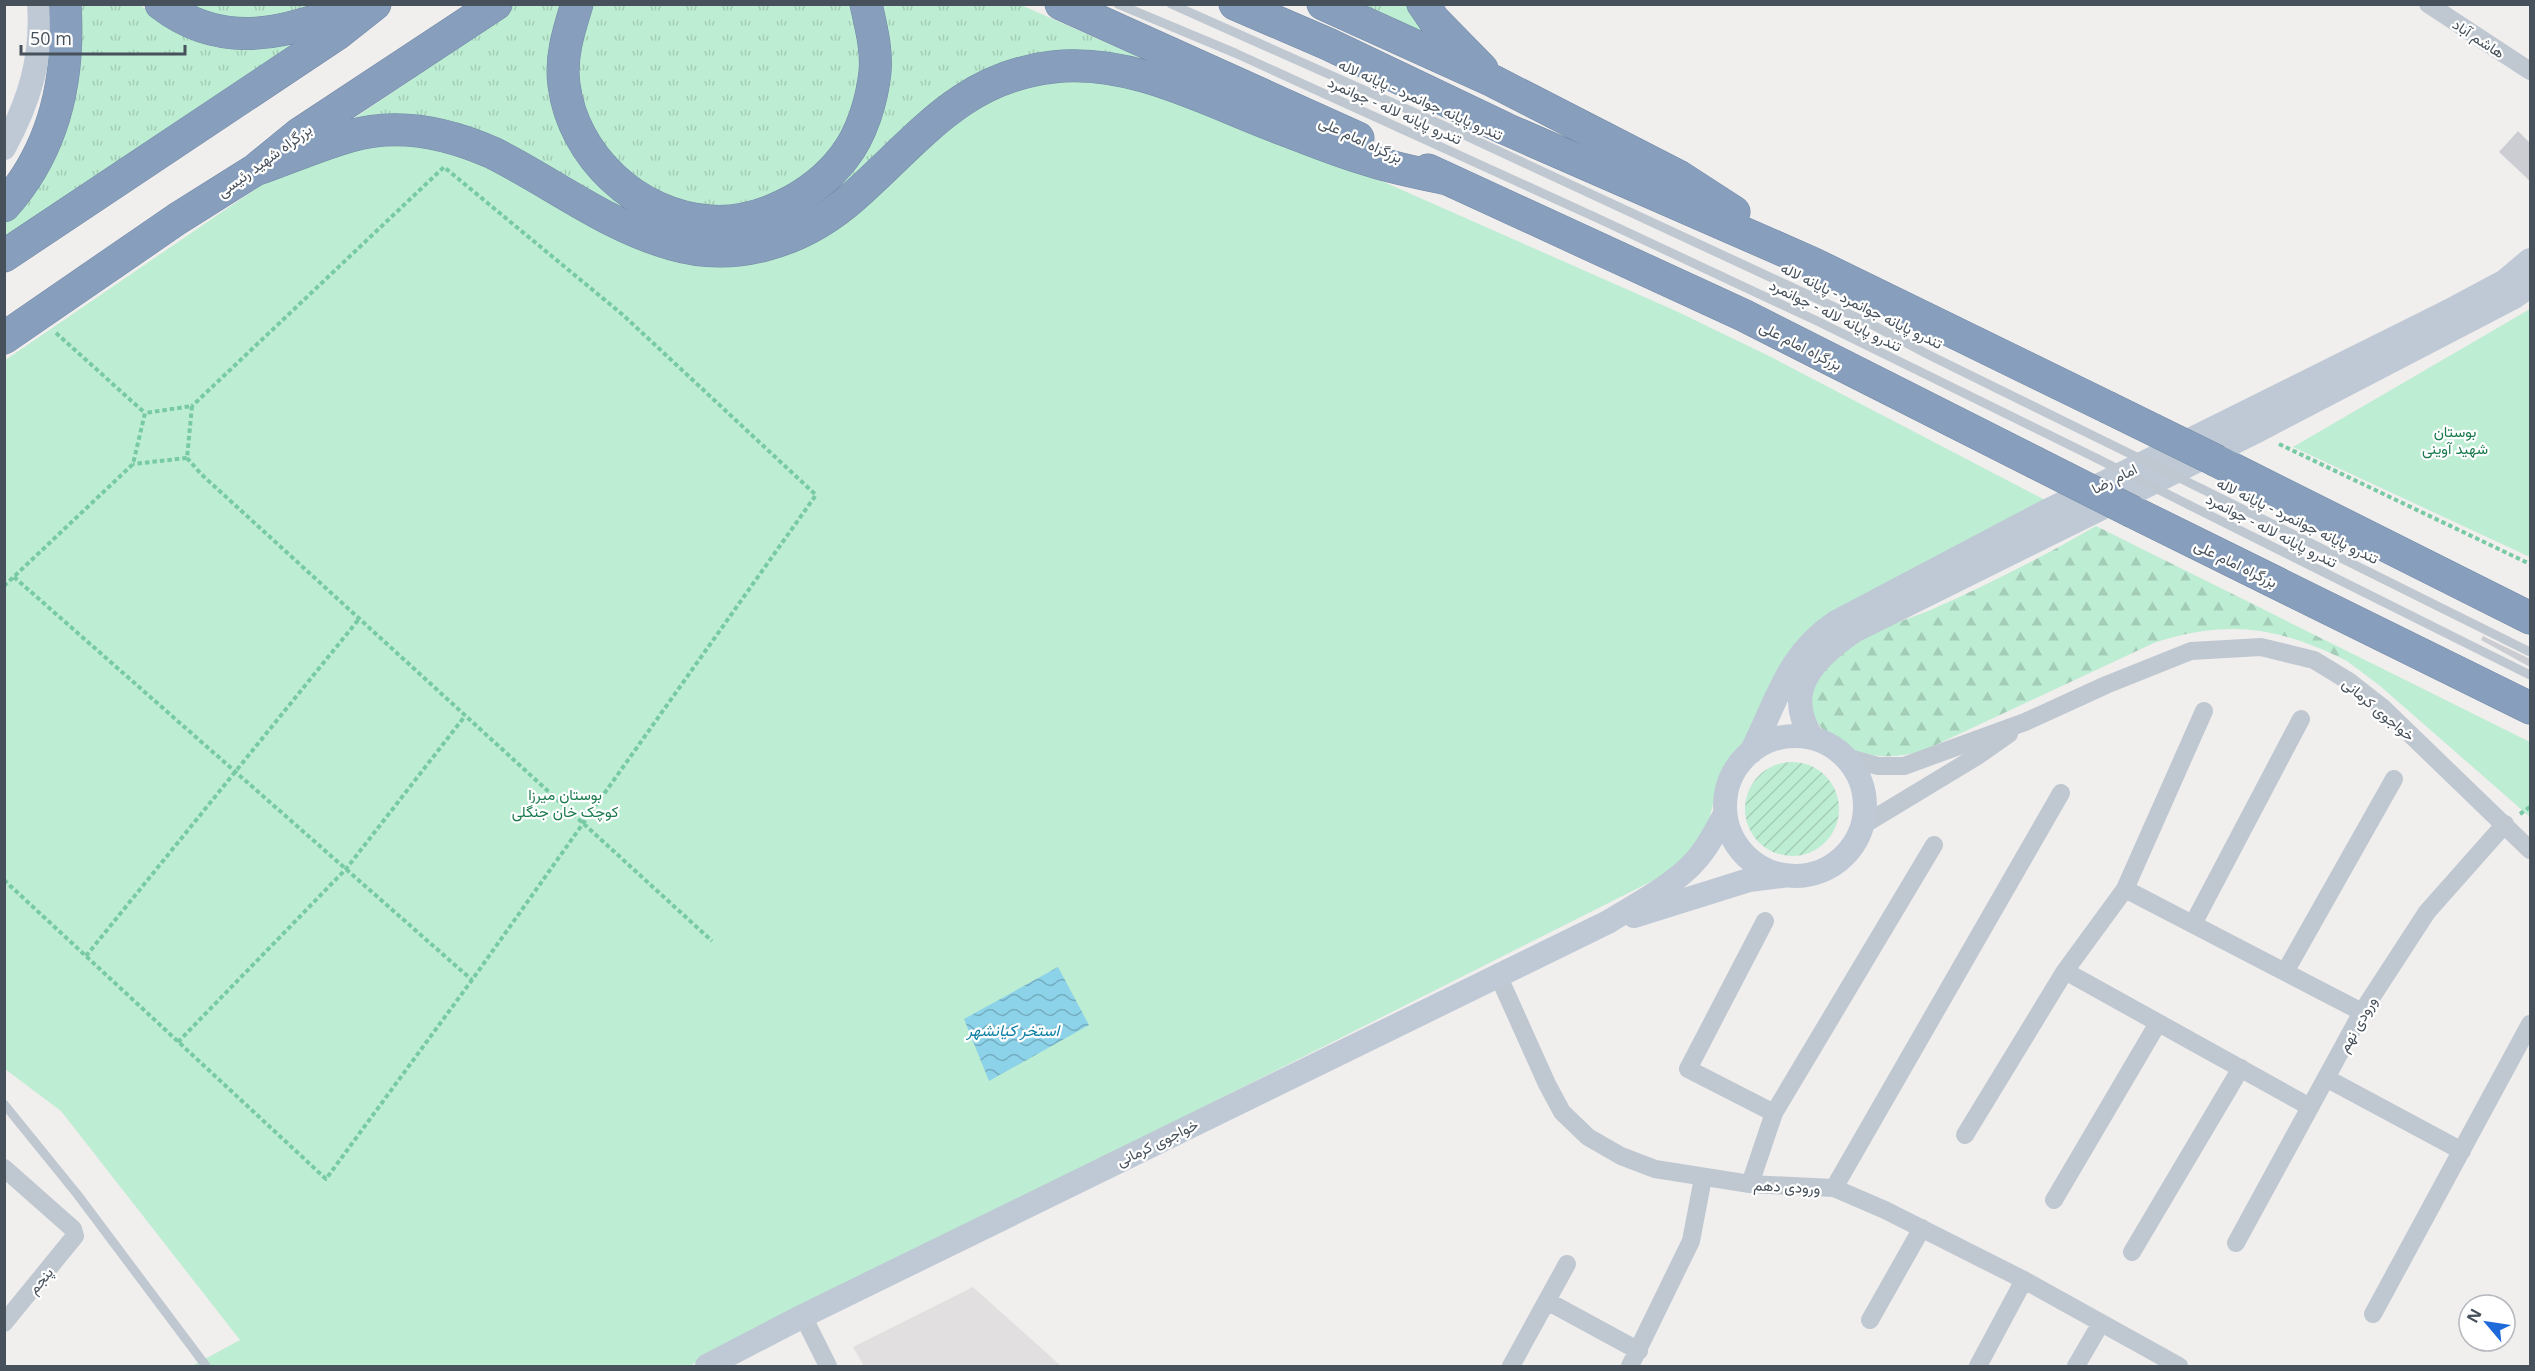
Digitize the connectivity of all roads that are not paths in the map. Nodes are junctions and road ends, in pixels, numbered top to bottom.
1 (39, 4) edge
2 (65, 4) edge
3 (160, 4) edge
4 (359, 4) edge
5 (375, 4) edge
6 (577, 4) edge
7 (866, 4) edge
8 (1061, 4) edge
9 (1118, 4) edge
10 (1172, 4) edge
11 (1235, 4) edge
12 (1323, 4) edge
13 (1423, 4) edge
14 (2428, 4) edge
15 (485, 12) edge
16 (2530, 71) edge
17 (1493, 81) junction
18 (4, 148) edge
19 (255, 170) junction
20 (1447, 179) junction
21 (4, 206) edge
22 (4, 256) edge
23 (2530, 260) edge
24 (1812, 263) junction
25 (2530, 286) edge
26 (4, 338) edge
27 (2530, 618) edge
28 (2530, 652) edge
29 (2530, 675) edge
30 (2530, 708) edge
31 (2204, 711) dead end
32 (2301, 719) dead end
33 (2025, 722) junction
34 (1812, 737) junction
35 (1751, 752) junction
36 (1845, 757) junction
37 (2394, 779) dead end
38 (2061, 793) dead end
39 (1725, 814) junction
40 (2505, 824) junction
41 (1860, 827) junction
42 (1934, 845) dead end
43 (2530, 850) edge
44 (1784, 875) junction
45 (2125, 889) junction
46 (1765, 921) dead end
47 (1608, 922) junction
48 (2193, 924) junction
49 (2065, 971) junction
50 (2285, 972) junction
51 (1498, 975) junction
52 (2362, 1012) junction
53 (2158, 1023) junction
54 (2530, 1024) edge
55 (2241, 1068) junction
56 (2326, 1078) junction
57 (4, 1104) edge
58 (2310, 1107) junction
59 (1774, 1113) junction
60 (1965, 1135) dead end
61 (2462, 1151) junction
62 (4, 1168) edge
63 (1703, 1178) junction
64 (1750, 1184) junction
65 (1834, 1188) junction
66 (2054, 1200) dead end
67 (1922, 1228) junction
68 (2236, 1243) dead end
69 (2132, 1252) dead end
70 (1567, 1264) dead end
71 (2024, 1280) junction
72 (1547, 1301) junction
73 (2373, 1314) dead end
74 (803, 1316) junction
75 (1870, 1320) dead end
76 (4, 1323) edge
77 (2100, 1323) junction
78 (1635, 1359) edge
79 (206, 1366) edge
80 (707, 1366) edge
81 (828, 1366) edge
82 (1511, 1366) edge
83 (1978, 1366) edge
84 (2076, 1366) edge
85 (2175, 1366) edge

1 - 18 main road
2 - 21 highway
3 - 4 highway
5 - 22 highway
6 - 7 highway
8 - 20 highway, بزرگراه امام علی
9 - 29 lane, تندرو پایانه لاله - جوانمرد, bridge
10 - 28 lane, تندرو پایانه جوانمرد - پایانه لاله, bridge
11 - 24 highway
12 - 17 highway
13 - 17 highway
14 - 16 street, هاشم آباد
15 - 19 highway, بزرگراه شهید رئیسی
17 - 24 highway
19 - 20 highway
19 - 26 highway, بزرگراه شهید رئیسی
20 - 30 highway, بزرگراه امام علی, bridge
23 - 35 main road, امام رضا
24 - 27 highway, bridge
25 - 34 main road, امام رضا
31 - 45 street
32 - 48 street
33 - 36 street
33 - 40 street, خواجوی کرمانی
33 - 41 street
34 - 35 main road
34 - 36 main road
35 - 39 main road
36 - 41 main road
37 - 50 street
38 - 65 street
39 - 44 main road
39 - 47 main road
40 - 43 street, خواجوی کرمانی
40 - 52 street, ورودی نهم
41 - 44 main road
42 - 59 street
44 - 47 main road
45 - 48 street
45 - 49 street
46 - 59 street
47 - 51 main road, خواجوی کرمانی
48 - 50 street
49 - 53 street
49 - 60 street
50 - 52 street
51 - 63 street, ورودی دهم
51 - 74 main road, خواجوی کرمانی
52 - 56 street, ورودی نهم
53 - 55 street
53 - 66 street
54 - 61 street
55 - 58 street
55 - 69 street
56 - 58 street, ورودی نهم
56 - 61 street
57 - 79 lane
58 - 68 street, ورودی نهم
59 - 64 street
61 - 73 street
62 - 76 street, پنجم
63 - 64 street, ورودی دهم
63 - 78 street
64 - 65 street, ورودی دهم
65 - 67 street, ورودی دهم
67 - 71 street, ورودی دهم
67 - 75 street
70 - 72 street
71 - 77 street, ورودی دهم
71 - 83 street
72 - 78 street
72 - 82 street
74 - 80 main road, خواجوی کرمانی
74 - 81 street
77 - 84 street
77 - 85 street, ورودی دهم

